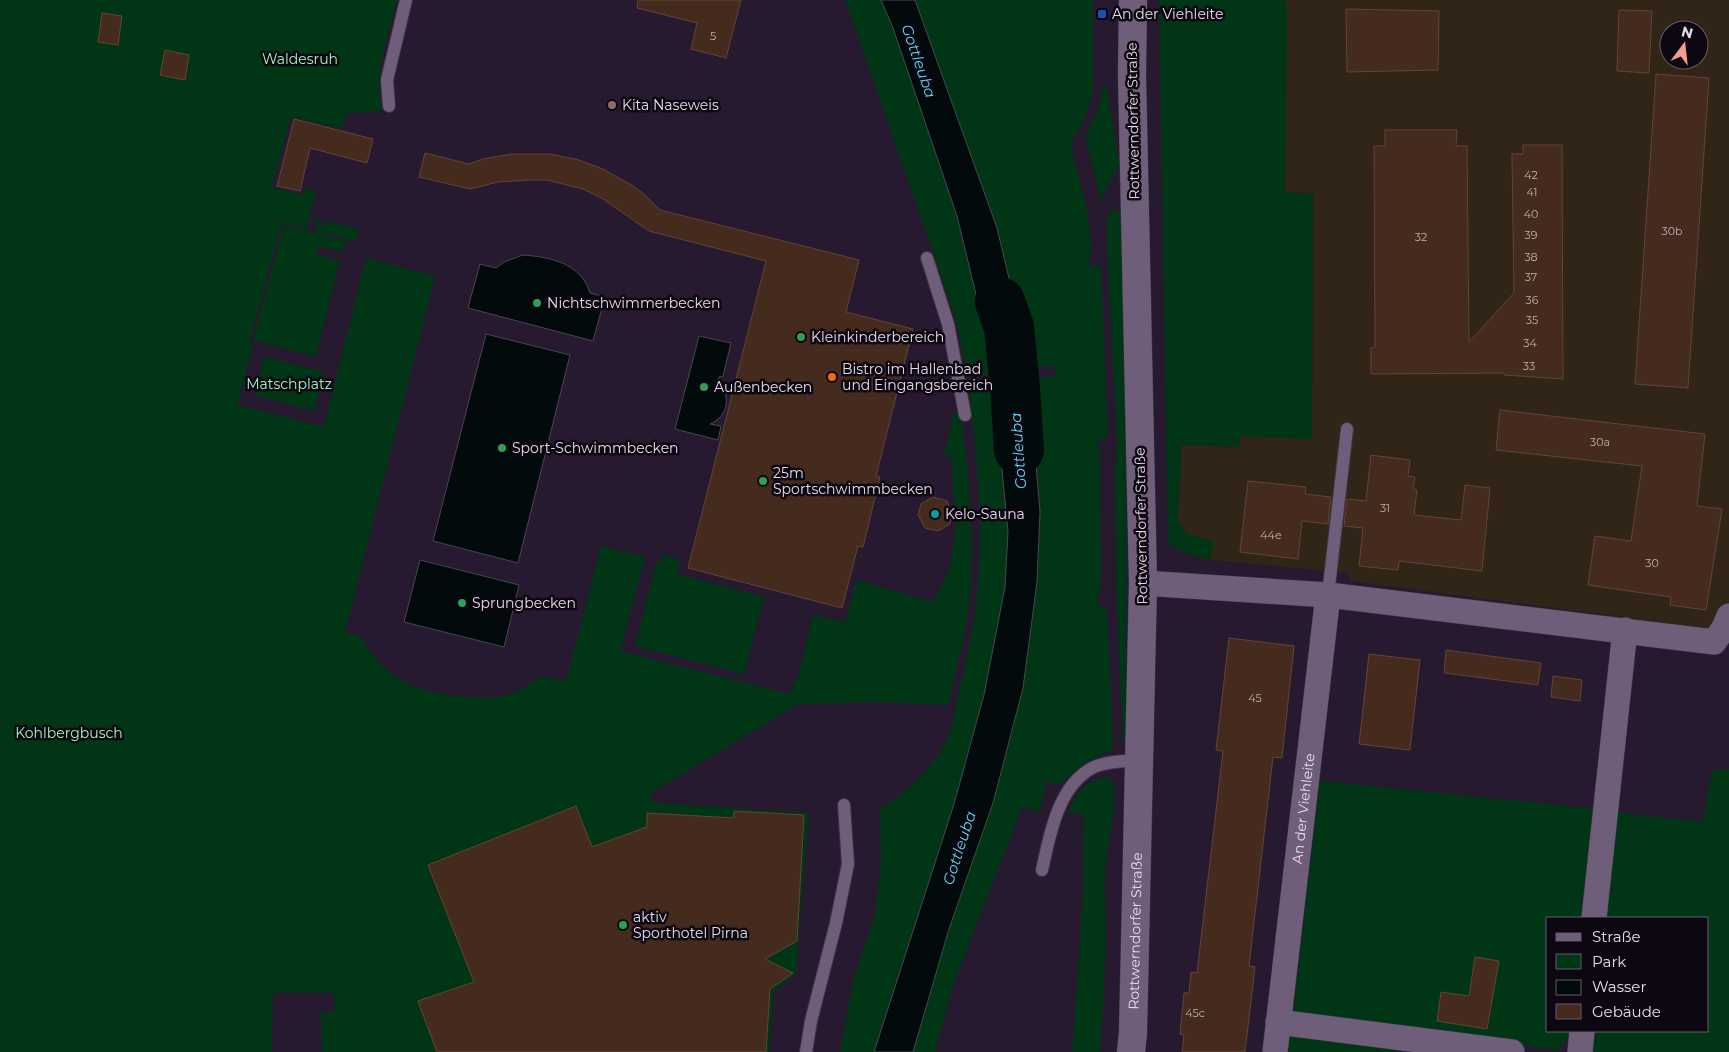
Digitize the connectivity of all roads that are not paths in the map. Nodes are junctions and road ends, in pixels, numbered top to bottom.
1 (406, 0) edge
2 (1133, 0) edge
3 (389, 106) dead end
4 (927, 258) dead end
5 (965, 415) dead end
6 (1347, 429) dead end
7 (1143, 583) junction
8 (1328, 594) junction
9 (1729, 616) edge
10 (1625, 630) junction
11 (1140, 760) junction
12 (844, 805) dead end
13 (1042, 870) dead end
14 (1594, 917) edge
15 (1278, 1022) junction
16 (1582, 1032) edge
17 (806, 1052) edge
18 (1131, 1052) edge
19 (1275, 1052) edge
20 (1512, 1052) edge
21 (1580, 1052) edge

1 - 3 lane
2 - 7 main road, Rottwerndorfer Straße
4 - 5 lane
6 - 8 lane, An der Viehleite
7 - 8 street
7 - 11 main road, Rottwerndorfer Straße
8 - 10 street
8 - 15 street, An der Viehleite
9 - 10 street
10 - 14 street
11 - 13 lane
11 - 18 main road, Rottwerndorfer Straße
12 - 17 lane
15 - 19 street, An der Viehleite
15 - 20 street
16 - 21 street

